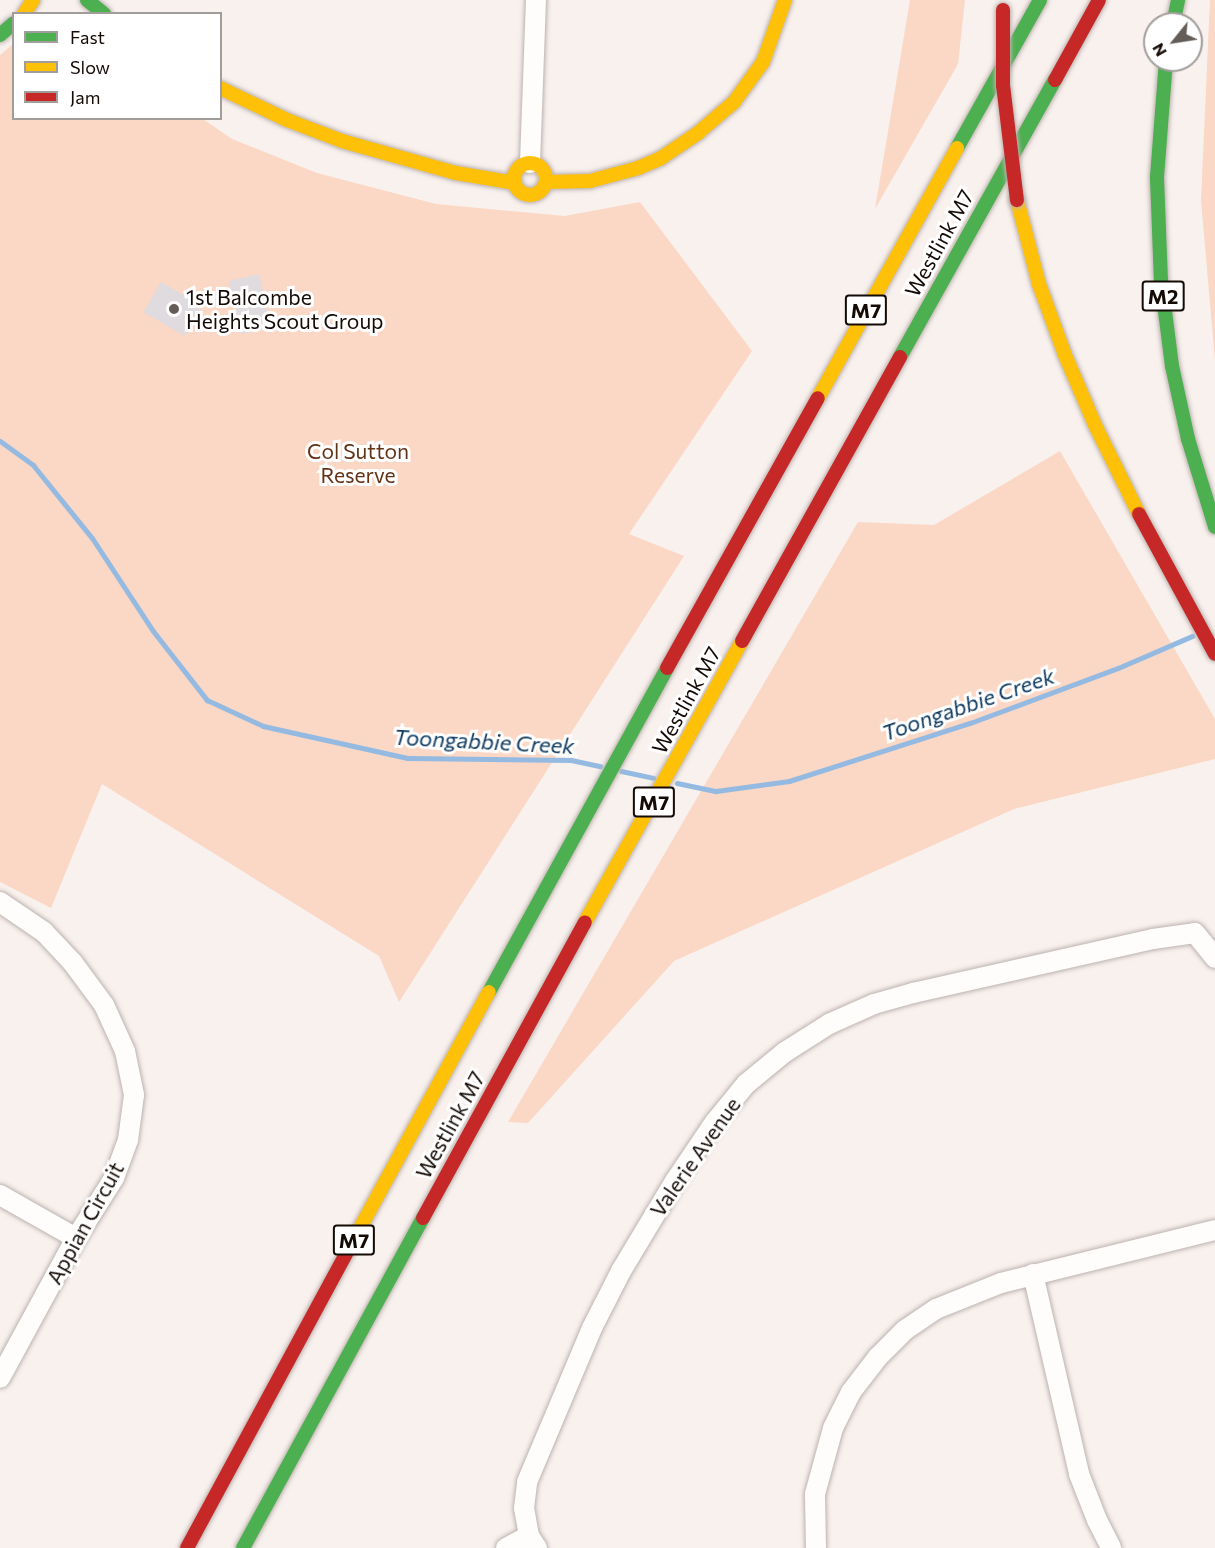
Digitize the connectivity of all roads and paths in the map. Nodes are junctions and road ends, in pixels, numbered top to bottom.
1 (87, 0) edge
2 (536, 0) edge
3 (784, 0) edge
4 (1040, 0) edge
5 (1099, 0) edge
6 (1004, 5) edge
7 (102, 12) edge
8 (12, 25) edge
9 (0, 35) edge
10 (1165, 72) edge
11 (222, 88) edge
12 (530, 163) junction
13 (546, 182) junction
14 (515, 183) junction
15 (1215, 527) edge
16 (1215, 654) edge
17 (0, 902) edge
18 (1215, 958) edge
19 (0, 1195) edge
20 (1215, 1230) edge
21 (76, 1238) junction
22 (1033, 1274) junction
23 (0, 1378) edge
24 (533, 1542) edge
25 (187, 1548) edge
26 (243, 1548) edge
27 (506, 1548) edge
28 (816, 1548) edge
29 (1111, 1548) edge

1 - 7 main road
2 - 12 street
3 - 13 main road
4 - 25 main road, Westlink M7 / M7
5 - 26 main road, Westlink M7 / M7
6 - 16 main road, bridge
8 - 9 main road
10 - 15 main road, M2
11 - 14 main road
12 - 13 main road
12 - 14 main road
13 - 14 main road
17 - 21 street, Appian Circuit
18 - 24 street, Valerie Avenue
19 - 21 street
20 - 22 street
21 - 23 street, Appian Circuit
22 - 28 street
22 - 29 street
24 - 27 street

